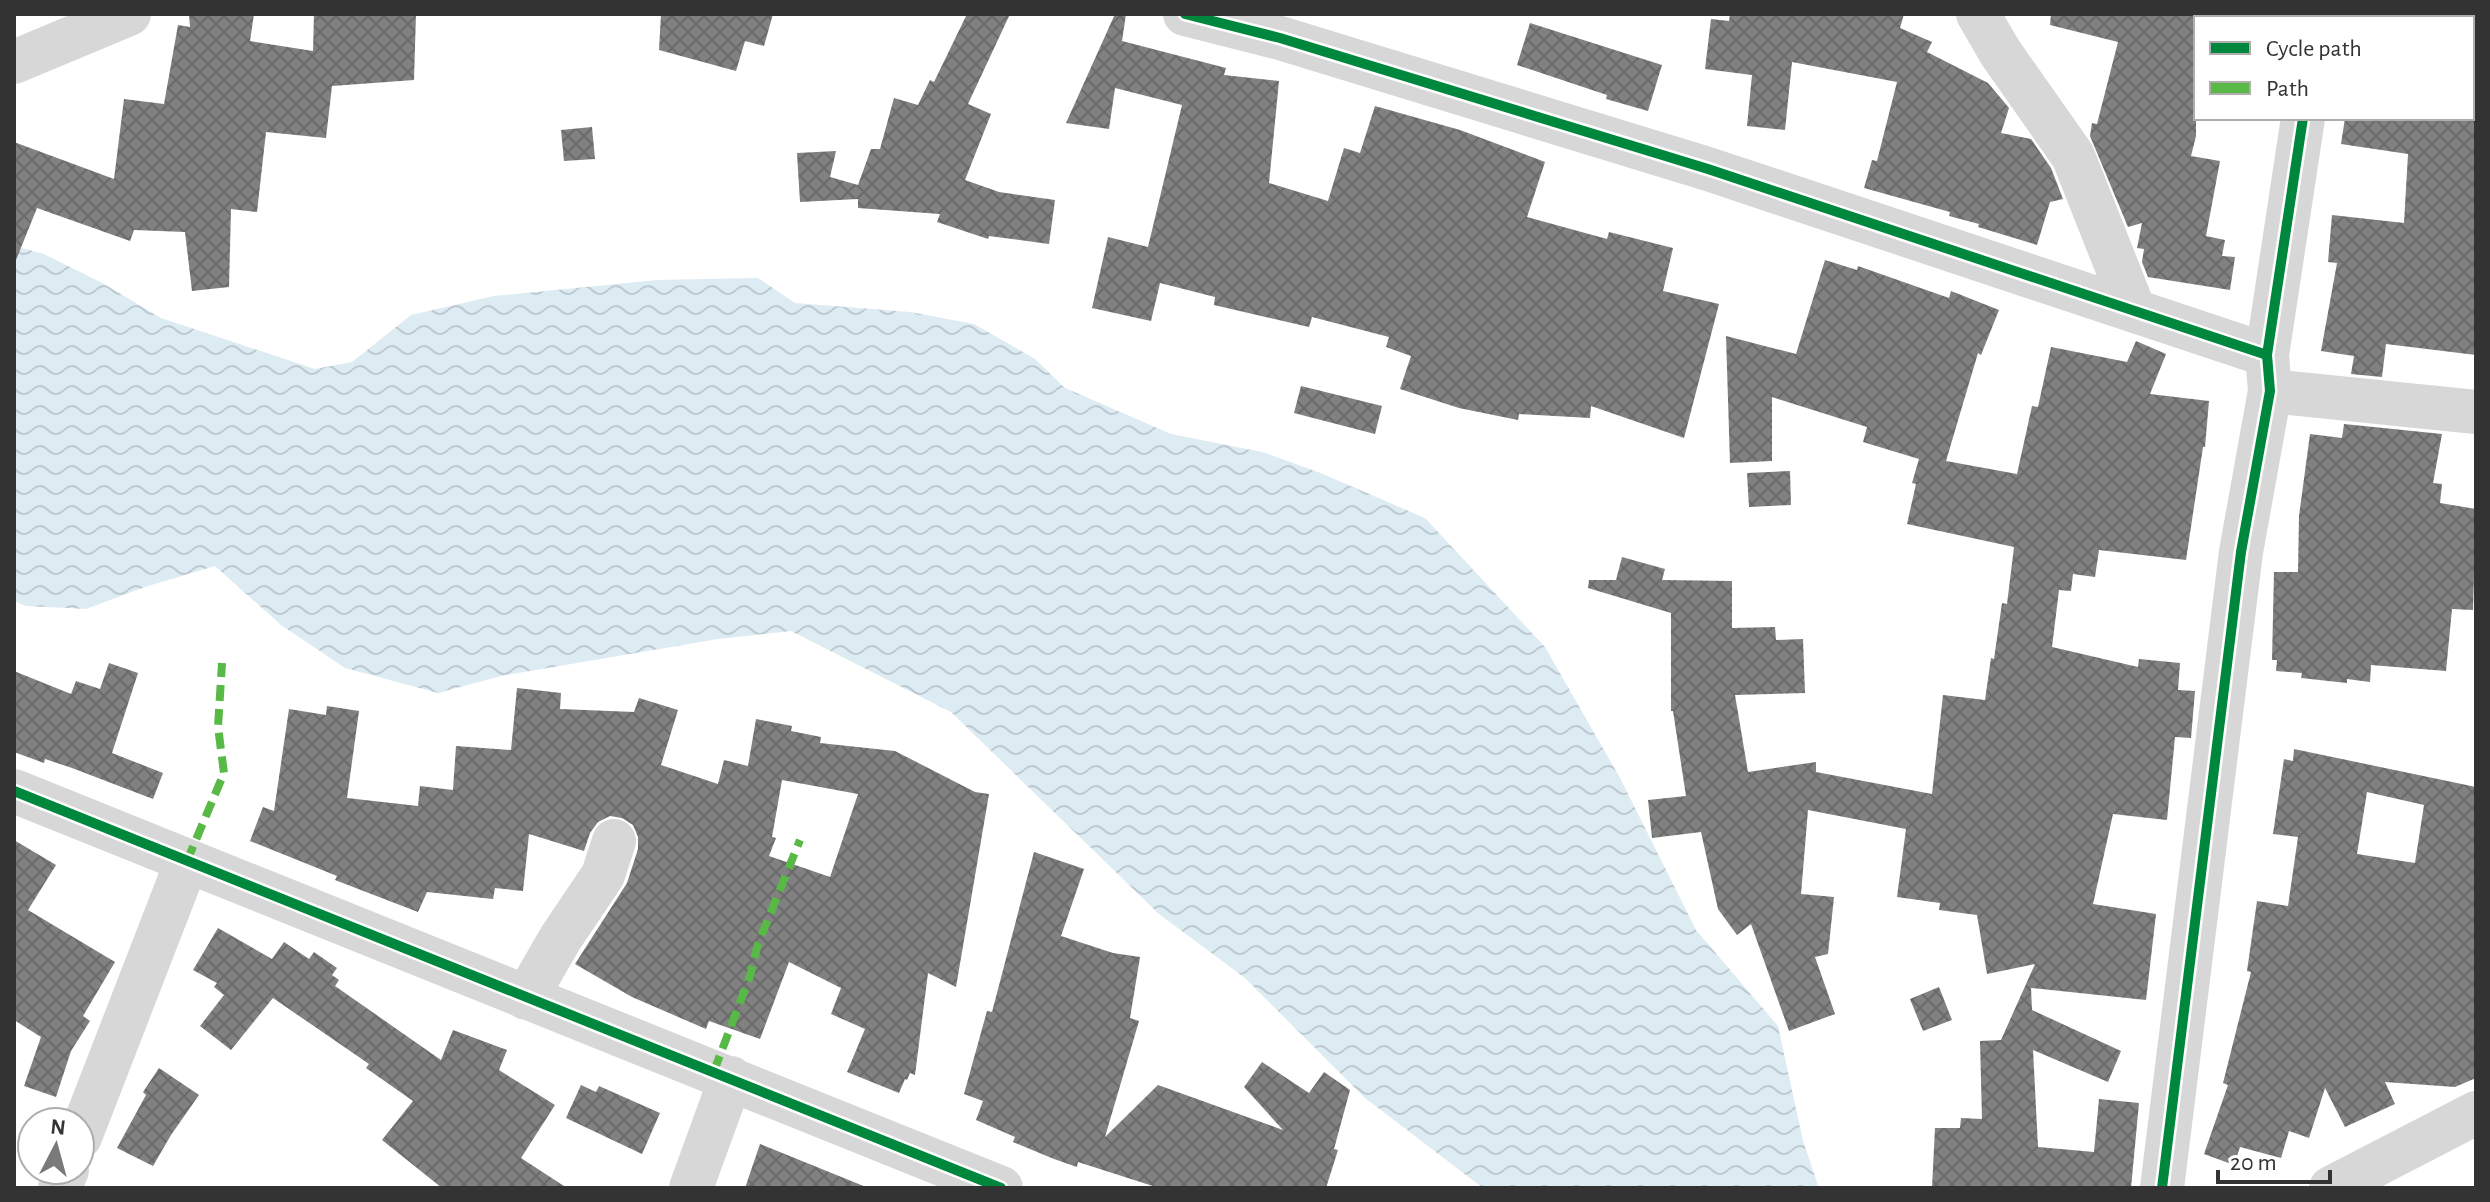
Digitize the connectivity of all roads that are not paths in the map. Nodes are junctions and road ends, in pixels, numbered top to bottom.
1 (128, 14) edge
2 (1185, 14) edge
3 (1978, 14) edge
4 (1291, 26) edge
5 (14, 62) edge
6 (2303, 120) edge
7 (2134, 310) junction
8 (2269, 373) junction
9 (2476, 412) edge
10 (14, 791) edge
11 (614, 841) dead end
12 (187, 861) junction
13 (526, 998) junction
14 (731, 1078) junction
15 (92, 1106) edge
16 (2476, 1113) edge
17 (691, 1188) edge
18 (1001, 1188) edge
19 (2162, 1188) edge
20 (2331, 1188) edge

1 - 5 street
2 - 4 street
3 - 7 street
4 - 7 street
6 - 8 street
7 - 8 street
8 - 9 street
8 - 19 street
10 - 12 street
11 - 13 street
12 - 13 street
12 - 15 street
13 - 14 street
14 - 17 street
14 - 18 street
16 - 20 street

